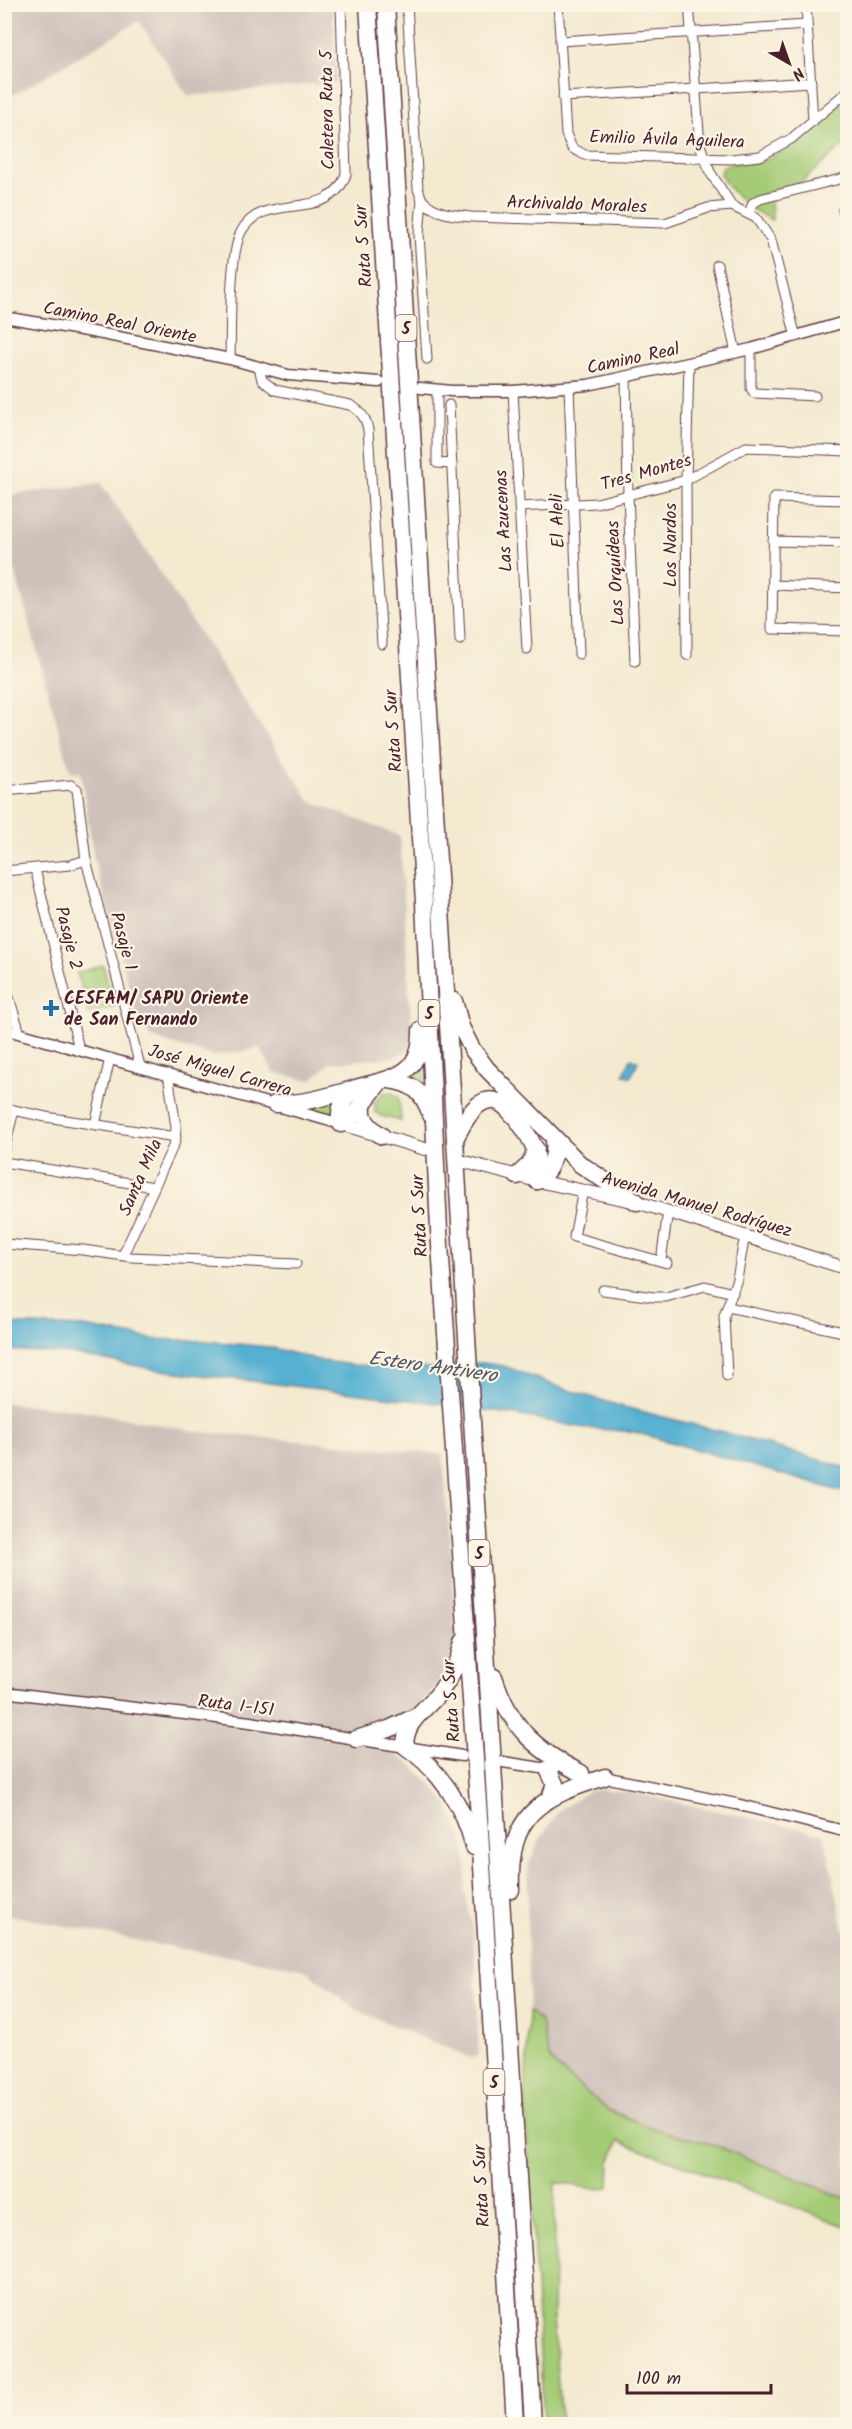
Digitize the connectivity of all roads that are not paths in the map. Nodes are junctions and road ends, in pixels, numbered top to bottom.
1 (341, 4) edge
2 (368, 4) edge
3 (386, 4) edge
4 (407, 4) edge
5 (558, 4) edge
6 (689, 4) edge
7 (806, 4) edge
8 (807, 25) junction
9 (691, 33) junction
10 (560, 41) junction
11 (811, 82) junction
12 (695, 89) junction
13 (848, 91) edge
14 (563, 97) junction
15 (813, 121) junction
16 (704, 159) junction
17 (848, 177) edge
18 (422, 200) junction
19 (732, 206) junction
20 (843, 210) dead end
21 (749, 213) junction
22 (848, 224) edge
23 (717, 266) dead end
24 (4, 317) edge
25 (848, 321) edge
26 (796, 336) junction
27 (751, 349) junction
28 (736, 353) junction
29 (230, 359) junction
30 (427, 359) dead end
31 (689, 363) junction
32 (260, 367) junction
33 (626, 376) junction
34 (379, 382) dead end
35 (569, 387) junction
36 (420, 388) dead end
37 (437, 390) junction
38 (513, 391) junction
39 (815, 396) dead end
40 (449, 405) dead end
41 (848, 451) edge
42 (452, 464) junction
43 (686, 480) junction
44 (628, 494) junction
45 (848, 500) edge
46 (573, 506) junction
47 (519, 507) junction
48 (773, 541) junction
49 (848, 543) edge
50 (773, 585) junction
51 (848, 588) edge
52 (848, 631) edge
53 (460, 640) dead end
54 (382, 644) dead end
55 (527, 649) dead end
56 (579, 654) dead end
57 (687, 655) dead end
58 (635, 661) dead end
59 (4, 791) edge
60 (86, 860) junction
61 (35, 869) junction
62 (4, 871) edge
63 (424, 902) junction
64 (444, 946) junction
65 (4, 981) edge
66 (4, 1029) edge
67 (21, 1033) junction
68 (79, 1049) junction
69 (110, 1058) junction
70 (140, 1066) junction
71 (168, 1074) junction
72 (384, 1082) junction
73 (361, 1094) junction
74 (275, 1104) junction
75 (9, 1109) edge
76 (435, 1123) junction
77 (341, 1124) junction
78 (95, 1125) junction
79 (382, 1136) junction
80 (176, 1137) junction
81 (554, 1139) junction
82 (454, 1140) junction
83 (536, 1148) junction
84 (425, 1149) dead end
85 (4, 1151) edge
86 (4, 1162) edge
87 (465, 1162) dead end
88 (517, 1176) junction
89 (537, 1181) junction
90 (154, 1187) junction
91 (583, 1190) junction
92 (637, 1202) junction
93 (668, 1211) junction
94 (745, 1235) junction
95 (4, 1244) edge
96 (123, 1255) junction
97 (296, 1264) dead end
98 (848, 1269) edge
99 (603, 1290) dead end
100 (733, 1293) junction
101 (728, 1307) junction
102 (848, 1332) edge
103 (727, 1376) dead end
104 (466, 1623) junction
105 (484, 1636) junction
106 (4, 1692) edge
107 (415, 1717) junction
108 (356, 1739) junction
109 (405, 1746) junction
110 (462, 1756) dead end
111 (503, 1762) dead end
112 (548, 1769) junction
113 (580, 1773) junction
114 (605, 1777) junction
115 (550, 1798) junction
116 (848, 1832) edge
117 (482, 1883) junction
118 (507, 1989) junction
119 (515, 2424) edge
120 (534, 2424) edge

1 - 29 street, Caletera Ruta 5
2 - 63 highway, Ruta 5 Sur / 5
3 - 64 highway, Ruta 5 Sur / 5
4 - 18 street
5 - 10 street
6 - 9 street
7 - 8 street
8 - 9 street
8 - 11 street
9 - 10 street
9 - 12 street
10 - 14 street
11 - 12 street
11 - 15 street
12 - 14 street
12 - 16 street
13 - 15 street, Emilio Ávila Aguilera
14 - 16 street, Emilio Ávila Aguilera
15 - 16 street, Emilio Ávila Aguilera
16 - 19 street
17 - 21 street
18 - 19 street, Archivaldo Morales
18 - 30 street
19 - 21 street
20 - 22 street
21 - 26 street
23 - 28 street
24 - 29 street, Camino Real Oriente
25 - 26 street, Camino Real
26 - 27 street, Camino Real
27 - 28 street, Camino Real
27 - 39 street
28 - 31 street, Camino Real
29 - 32 street
31 - 33 street, Camino Real
31 - 43 street, Los Nardos
32 - 34 street
32 - 54 street
33 - 35 street, Camino Real
33 - 44 street, Las Orquídeas
35 - 38 street, Camino Real
35 - 46 street, El Aleli
36 - 37 street, Camino Real
37 - 38 street, Camino Real
37 - 42 street
38 - 47 street, Las Azucenas
40 - 42 street
41 - 43 street, Tres Montes
42 - 53 street
43 - 44 street, Tres Montes
43 - 57 street, Los Nardos
44 - 46 street, Tres Montes
44 - 58 street, Las Orquídeas
45 - 48 street
46 - 47 street, Tres Montes
46 - 56 street, El Aleli
47 - 55 street, Las Azucenas
48 - 49 street
48 - 50 street
50 - 51 street
50 - 52 street
59 - 60 street, Pasaje 1
60 - 61 street
60 - 70 street, Pasaje 1
61 - 62 street
61 - 68 street, Pasaje 2
63 - 72 highway
63 - 76 highway, Ruta 5 Sur / 5
64 - 81 highway
64 - 82 highway, Ruta 5 Sur / 5
65 - 67 street
66 - 67 street, José Miguel Carrera
67 - 68 street, José Miguel Carrera
68 - 69 street, José Miguel Carrera
69 - 70 street, José Miguel Carrera
69 - 78 street
70 - 71 street, José Miguel Carrera
71 - 74 street, José Miguel Carrera
71 - 80 street, Santa Mila
72 - 73 highway
72 - 76 highway
73 - 74 highway
73 - 77 highway
73 - 79 highway
74 - 77 street, José Miguel Carrera
75 - 78 street
75 - 85 street
76 - 104 highway, Ruta 5 Sur / 5
77 - 79 main road, José Miguel Carrera
78 - 80 street
79 - 84 main road, José Miguel Carrera
80 - 90 street, Santa Mila
81 - 89 highway
81 - 92 highway
82 - 83 highway
82 - 105 highway, Ruta 5 Sur / 5
83 - 88 highway
83 - 89 highway
86 - 90 street
87 - 88 main road, Avenida Manuel Rodríguez
88 - 89 main road, Avenida Manuel Rodríguez
89 - 91 main road, Avenida Manuel Rodríguez
90 - 96 street, Santa Mila
91 - 92 main road, Avenida Manuel Rodríguez
91 - 93 street
92 - 93 main road, Avenida Manuel Rodríguez
93 - 94 main road, Avenida Manuel Rodríguez
94 - 98 main road, Avenida Manuel Rodríguez
94 - 100 street
95 - 96 street
96 - 97 street
99 - 100 street
100 - 101 street
101 - 102 street
101 - 103 street
104 - 107 highway
104 - 117 highway, Ruta 5 Sur / 5
105 - 113 highway
105 - 118 highway, Ruta 5 Sur / 5
106 - 108 street, Ruta I-151
107 - 108 highway
107 - 109 highway
108 - 109 street, Ruta I-151
109 - 110 street, Ruta I-151
109 - 117 highway
111 - 112 street
112 - 113 street
112 - 115 highway
113 - 114 street
114 - 115 highway
114 - 116 street
115 - 118 highway
117 - 119 highway, Ruta 5 Sur / 5
118 - 120 highway, Ruta 5 Sur / 5

